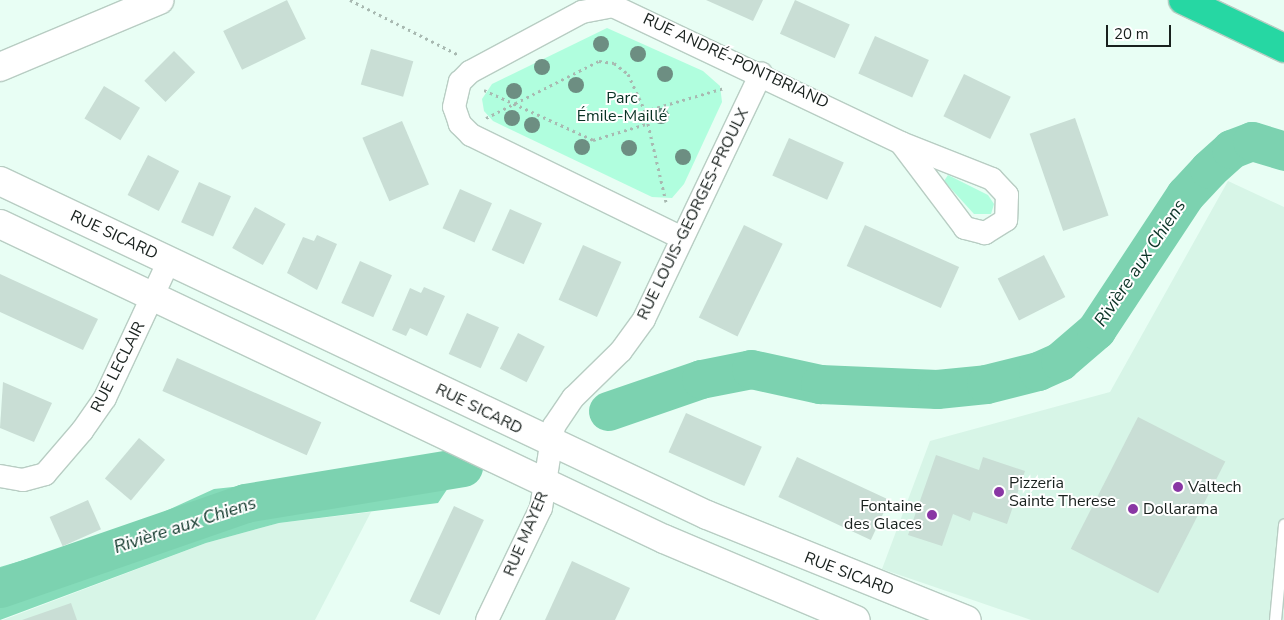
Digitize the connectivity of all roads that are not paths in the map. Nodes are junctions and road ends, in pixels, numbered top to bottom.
1 (1183, 0) edge
2 (146, 3) edge
3 (1284, 48) edge
4 (0, 67) edge
5 (761, 74) junction
6 (901, 142) junction
7 (0, 181) edge
8 (0, 224) edge
9 (682, 238) junction
10 (169, 261) junction
11 (153, 296) junction
12 (550, 444) junction
13 (0, 476) edge
14 (547, 485) junction
15 (1284, 525) edge
16 (956, 618) edge
17 (487, 620) edge
18 (856, 620) edge
19 (1275, 620) edge

1 - 3 highway
2 - 4 street
5 - 6 street, RUE ANDRÉ-PONTBRIAND
5 - 9 street, RUE LOUIS-GEORGES-PROULX
5 - 9 street, RUE ANDRÉ-PONTBRIAND
6 - 6 street, RUE ANDRÉ-PONTBRIAND
7 - 10 street, RUE SICARD
8 - 11 street
9 - 12 street, RUE LOUIS-GEORGES-PROULX
10 - 11 street, RUE LECLAIR
10 - 12 street, RUE SICARD
11 - 13 street, RUE LECLAIR
11 - 14 street
12 - 14 street, RUE MAYER
12 - 16 street, RUE SICARD
14 - 17 street, RUE MAYER
14 - 18 street
15 - 19 lane

